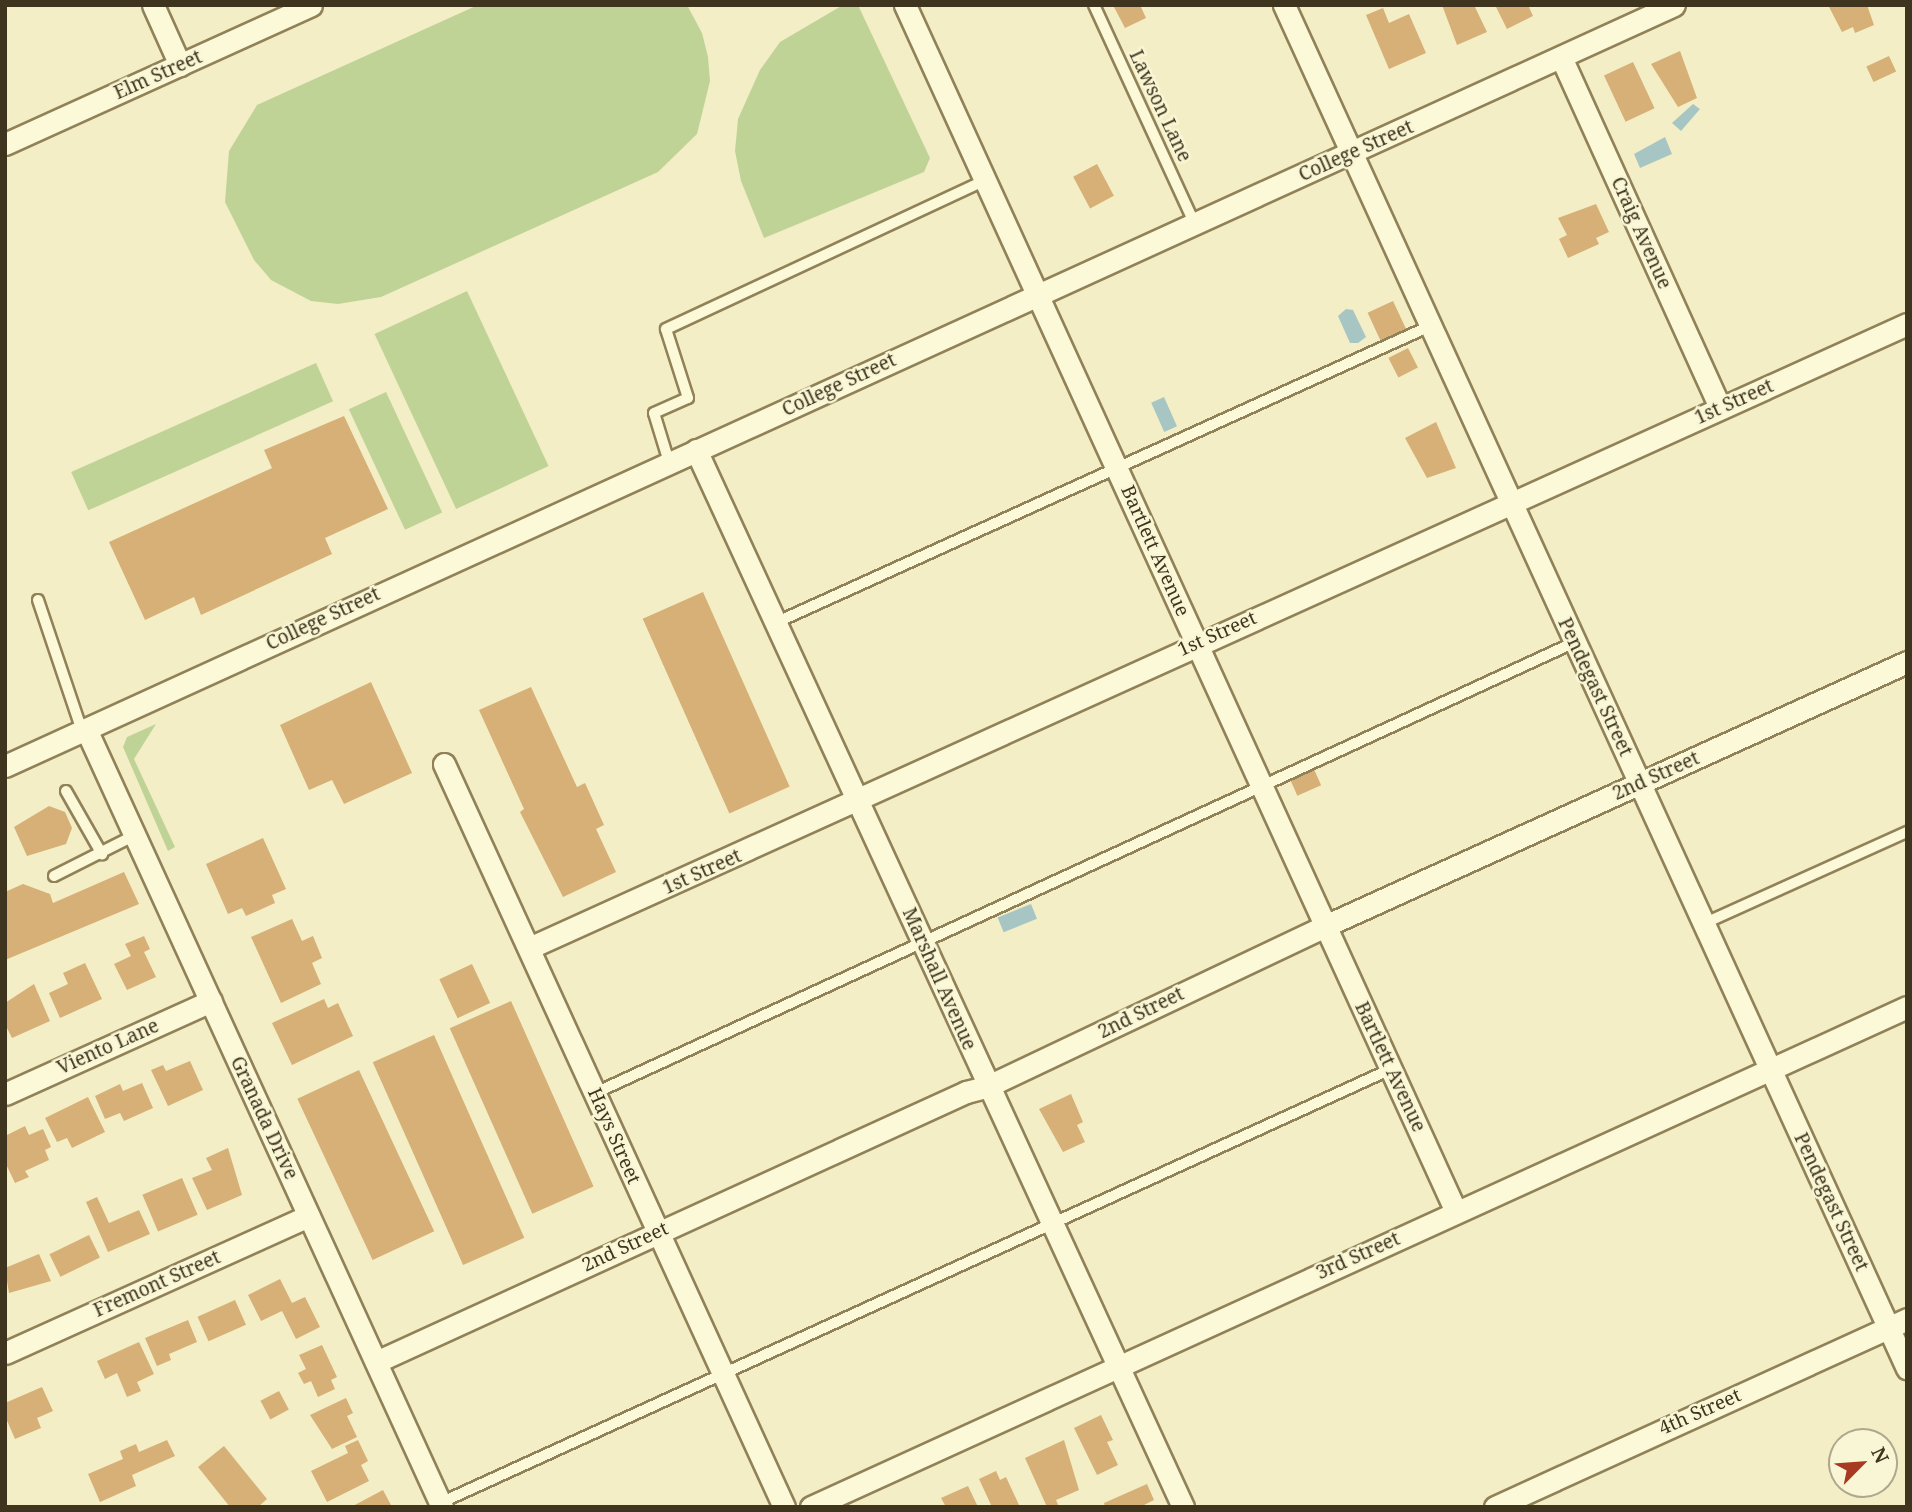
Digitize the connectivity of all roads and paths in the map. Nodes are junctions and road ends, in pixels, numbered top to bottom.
1 (153, 5) edge
2 (311, 5) edge
3 (905, 5) edge
4 (1094, 5) edge
5 (1284, 5) edge
6 (1674, 5) edge
7 (1561, 57) junction
8 (180, 65) junction
9 (5, 144) edge
10 (1352, 153) junction
11 (986, 180) junction
12 (1194, 222) junction
13 (1038, 294) junction
14 (1907, 324) edge
15 (1430, 326) junction
16 (1720, 408) junction
17 (696, 450) junction
18 (669, 462) junction
19 (1118, 468) junction
20 (1510, 500) junction
21 (38, 600) dead end
22 (775, 623) junction
23 (1575, 642) junction
24 (1197, 643) junction
25 (1907, 662) edge
26 (84, 730) junction
27 (444, 764) dead end
28 (5, 766) edge
29 (1640, 784) junction
30 (1261, 787) junction
31 (66, 791) dead end
32 (857, 796) junction
33 (1907, 832) edge
34 (135, 835) junction
35 (102, 854) junction
36 (54, 876) dead end
37 (1703, 923) junction
38 (1325, 926) junction
39 (923, 940) junction
40 (529, 948) junction
41 (211, 1001) junction
42 (1907, 1007) edge
43 (1391, 1069) junction
44 (1770, 1069) junction
45 (986, 1087) junction
46 (595, 1093) junction
47 (5, 1094) edge
48 (1456, 1212) junction
49 (309, 1216) junction
50 (1051, 1226) junction
51 (657, 1232) junction
52 (1897, 1323) edge
53 (5, 1353) edge
54 (376, 1362) junction
55 (1118, 1366) junction
56 (1907, 1368) edge
57 (724, 1376) junction
58 (441, 1505) edge
59 (784, 1507) edge
60 (811, 1507) edge
61 (1183, 1507) edge
62 (1495, 1507) edge

1 - 8 street
2 - 8 street, Elm Street
3 - 11 street, Bartlett Avenue
4 - 12 lane, Lawson Lane
5 - 10 street, Pendegast Street
6 - 7 street, College Street
7 - 10 street, College Street
7 - 16 street, Craig Avenue
8 - 9 street, Elm Street
10 - 12 street, College Street
10 - 15 street, Pendegast Street
11 - 13 street, Bartlett Avenue
11 - 18 lane
12 - 13 street, College Street
13 - 17 street, College Street
13 - 19 street, Bartlett Avenue
14 - 16 street, 1st Street
15 - 19 lane
15 - 20 street, Pendegast Street
16 - 20 street, 1st Street
17 - 18 street, College Street
17 - 22 street, Marshall Avenue
18 - 26 street, College Street
19 - 22 lane
19 - 24 street, Bartlett Avenue
20 - 23 street, Pendegast Street
20 - 24 street, 1st Street
21 - 26 lane
22 - 32 street, Marshall Avenue
23 - 29 street, Pendegast Street
23 - 30 lane
24 - 30 street, Bartlett Avenue
24 - 32 street, 1st Street
25 - 29 street, 2nd Street
26 - 28 street, College Street
26 - 34 street, Granada Drive
27 - 40 street, Hays Street
29 - 37 street, Pendegast Street
29 - 38 street, 2nd Street
30 - 38 street, Bartlett Avenue
30 - 39 lane
31 - 35 lane
32 - 39 street, Marshall Avenue
32 - 40 street, 1st Street
33 - 37 lane
34 - 35 lane
34 - 41 street, Granada Drive
35 - 36 lane
37 - 44 street, Pendegast Street
38 - 43 street, Bartlett Avenue
38 - 45 street, 2nd Street
39 - 45 street, Marshall Avenue
39 - 46 lane
40 - 46 street, Hays Street
41 - 47 street, Viento Lane
41 - 49 street, Granada Drive
42 - 44 street, 3rd Street
43 - 48 street, Bartlett Avenue
43 - 50 lane
44 - 48 street, 3rd Street
44 - 52 street, Pendegast Street
45 - 50 street, Marshall Avenue
45 - 51 street, 2nd Street
46 - 51 street, Hays Street
48 - 55 street, 3rd Street
49 - 53 street, Fremont Street
49 - 54 street, Granada Drive
50 - 55 street, Marshall Avenue
50 - 57 lane
51 - 54 street, 2nd Street
51 - 57 street, Hays Street
52 - 56 street, Pendegast Street
52 - 62 street, 4th Street
54 - 58 street, Granada Drive
55 - 60 street, 3rd Street
55 - 61 street, Marshall Avenue
57 - 58 lane
57 - 59 street, Hays Street

